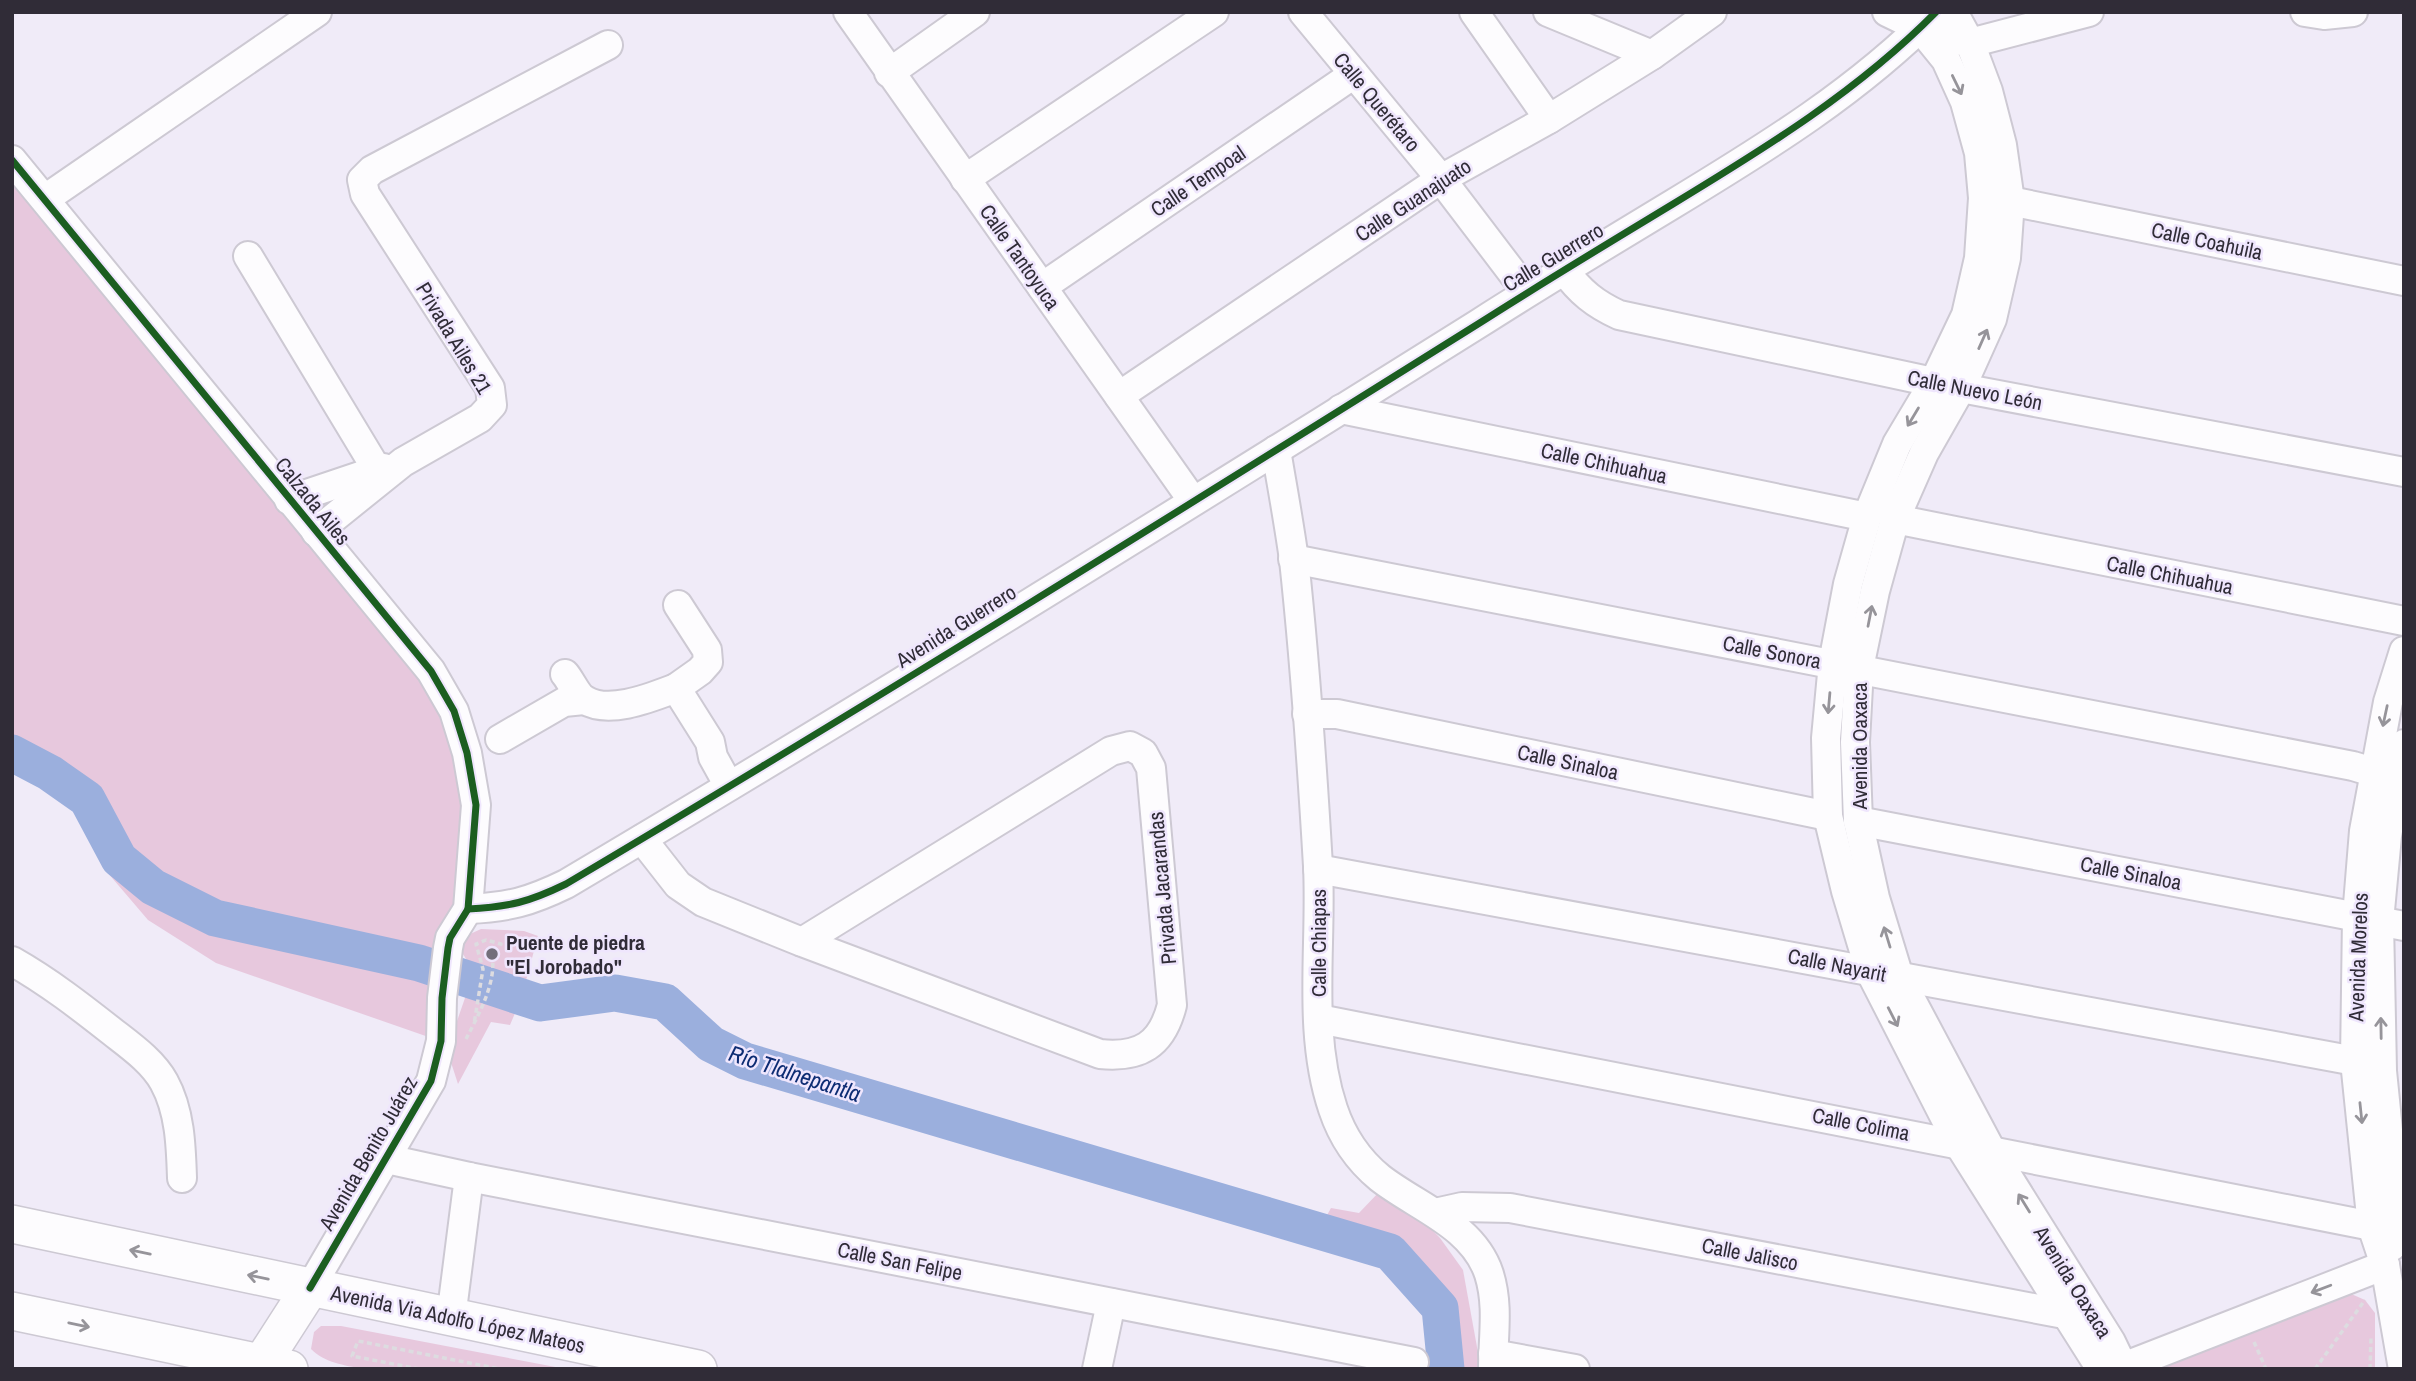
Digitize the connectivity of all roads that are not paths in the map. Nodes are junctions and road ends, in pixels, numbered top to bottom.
1 (317, 12) edge
2 (848, 12) edge
3 (975, 12) edge
4 (1214, 12) edge
5 (1303, 12) edge
6 (1474, 12) edge
7 (1548, 12) edge
8 (1712, 12) edge
9 (1887, 12) edge
10 (1953, 12) edge
11 (2089, 12) edge
12 (2305, 12) edge
13 (2353, 12) edge
14 (1928, 20) edge
15 (1970, 43) junction
16 (608, 45) dead end
17 (1652, 55) junction
18 (889, 73) junction
19 (1354, 74) junction
20 (1549, 119) junction
21 (12, 160) edge
22 (965, 178) junction
23 (1441, 179) junction
24 (45, 199) junction
25 (2010, 201) junction
26 (248, 256) dead end
27 (1564, 270) junction
28 (2404, 281) edge
29 (1042, 287) junction
30 (1527, 292) junction
31 (1948, 385) junction
32 (1119, 396) junction
33 (1341, 409) junction
34 (1276, 450) junction
35 (388, 470) junction
36 (2404, 472) edge
37 (289, 500) junction
38 (1193, 501) junction
39 (1867, 517) junction
40 (1895, 519) junction
41 (316, 532) junction
42 (1293, 559) junction
43 (678, 605) dead end
44 (2404, 621) edge
45 (2404, 651) edge
46 (1846, 666) junction
47 (565, 674) dead end
48 (676, 688) junction
49 (584, 700) junction
50 (1307, 713) junction
51 (500, 739) dead end
52 (2404, 744) edge
53 (2391, 775) edge
54 (733, 783) junction
55 (1828, 816) junction
56 (1858, 821) junction
57 (642, 839) junction
58 (1318, 869) junction
59 (468, 909) junction
60 (2380, 921) edge
61 (802, 942) junction
62 (12, 961) edge
63 (1870, 971) junction
64 (1899, 977) junction
65 (1319, 1019) junction
66 (2355, 1061) junction
67 (2393, 1074) edge
68 (1958, 1143) junction
69 (1991, 1150) junction
70 (387, 1159) junction
71 (469, 1177) junction
72 (182, 1178) dead end
73 (1435, 1213) junction
74 (12, 1224) edge
75 (2391, 1228) edge
76 (2385, 1265) junction
77 (310, 1288) junction
78 (1111, 1303) junction
79 (12, 1311) edge
80 (2064, 1314) junction
81 (451, 1318) junction
82 (1493, 1361) edge
83 (1414, 1362) dead end
84 (270, 1367) edge
85 (2117, 1368) edge
86 (698, 1369) edge
87 (1097, 1369) edge
88 (1575, 1369) edge
89 (2403, 1369) edge

1 - 24 street
2 - 18 street, Calle Tantoyuca
3 - 18 street
4 - 22 street
5 - 19 street, Calle Querétaro
6 - 20 street
7 - 17 street
8 - 17 street, Calle Guanajuato
9 - 14 street
10 - 15 street, Avenida Oaxaca
11 - 15 street
12 - 13 street
14 - 15 street
14 - 27 street, Calle Guerrero
14 -> 31 street, Avenida Oaxaca
15 - 25 street, Avenida Oaxaca
16 - 35 street, Privada Ailes 21
17 - 20 street, Calle Guanajuato
18 - 22 street, Calle Tantoyuca
19 - 23 street, Calle Querétaro
19 - 29 street, Calle Tempoal
20 - 23 street, Calle Guanajuato
21 - 24 street, Calzada Ailes
22 - 29 street, Calle Tantoyuca
23 - 30 street, Calle Querétaro
23 - 32 street, Calle Guanajuato
24 - 37 street, Calzada Ailes
25 - 28 street, Calle Coahuila
31 -> 25 street, Avenida Oaxaca
26 - 35 street
27 - 30 street, Calle Guerrero
27 - 31 street, Calle Nuevo León
29 - 32 street, Calle Tantoyuca
30 - 33 street, Calle Guerrero
31 - 36 street, Calle Nuevo León
31 -> 39 street, Avenida Oaxaca
31 - 40 street, Avenida Oaxaca
32 - 38 street, Calle Tantoyuca
33 - 34 street, Calle Guerrero
33 - 39 street, Calle Chihuahua
34 - 38 street, Calle Guerrero
34 - 42 street, Calle Chiapas
35 - 37 street, Privada Ailes 21
35 - 41 street, Privada Ailes 21
37 - 41 street, Calzada Ailes
38 - 54 street, Avenida Guerrero
39 - 46 street, Avenida Oaxaca
40 - 44 street, Calle Chihuahua
46 -> 40 street, Avenida Oaxaca
41 - 59 street, Calzada Ailes
42 - 46 street, Calle Sonora
42 - 50 street, Calle Chiapas
43 - 48 street
45 -> 53 street, Avenida Morelos
46 - 53 street, Calle Sonora
46 -> 55 street, Avenida Oaxaca
46 - 56 street, Avenida Oaxaca
47 - 49 street
48 - 49 street
48 - 54 street
49 - 51 street
50 - 55 street, Calle Sinaloa
50 - 58 street, Calle Chiapas
52 - 53 street, Avenida Morelos
53 - 60 street, Avenida Morelos
54 - 57 street, Avenida Guerrero
55 - 63 street, Avenida Oaxaca
56 - 60 street, Calle Sinaloa
64 -> 56 street, Avenida Oaxaca
57 - 59 street, Avenida Guerrero
57 - 61 street, Privada Jacarandas
58 - 63 street, Calle Nayarit
58 - 65 street, Calle Chiapas
59 - 70 street, Avenida Benito Juárez
60 - 66 street, Avenida Morelos
67 -> 60 street, Avenida Morelos
61 - 61 street, Privada Jacarandas
62 - 72 street
63 - 64 street, Calle Nayarit
63 -> 68 street, Avenida Oaxaca
64 - 66 street, Calle Nayarit
64 - 69 street, Avenida Oaxaca
65 - 68 street, Calle Colima
65 - 73 street, Calle Chiapas
66 -> 75 street, Avenida Morelos
67 - 75 street, Avenida Morelos
68 - 69 street, Calle Colima
68 - 80 street, Avenida Oaxaca
69 - 75 street, Calle Colima
85 -> 69 street, Avenida Oaxaca
70 - 71 street, Calle San Felipe
70 - 77 street, Avenida Benito Juárez
71 - 78 street, Calle San Felipe
71 - 81 street
73 - 80 street, Calle Jalisco
73 - 82 street, Calle Chiapas
77 -> 74 main road, Avenida Via Adolfo López Mateos
75 - 76 street, Avenida Morelos
76 -> 85 street
76 - 89 street
77 - 81 main road, Avenida Via Adolfo López Mateos
77 - 84 main road
78 - 83 street, Calle San Felipe
78 - 87 street
79 -> 84 main road
80 - 85 street, Avenida Oaxaca
81 - 86 main road, Avenida Via Adolfo López Mateos
82 - 88 street

